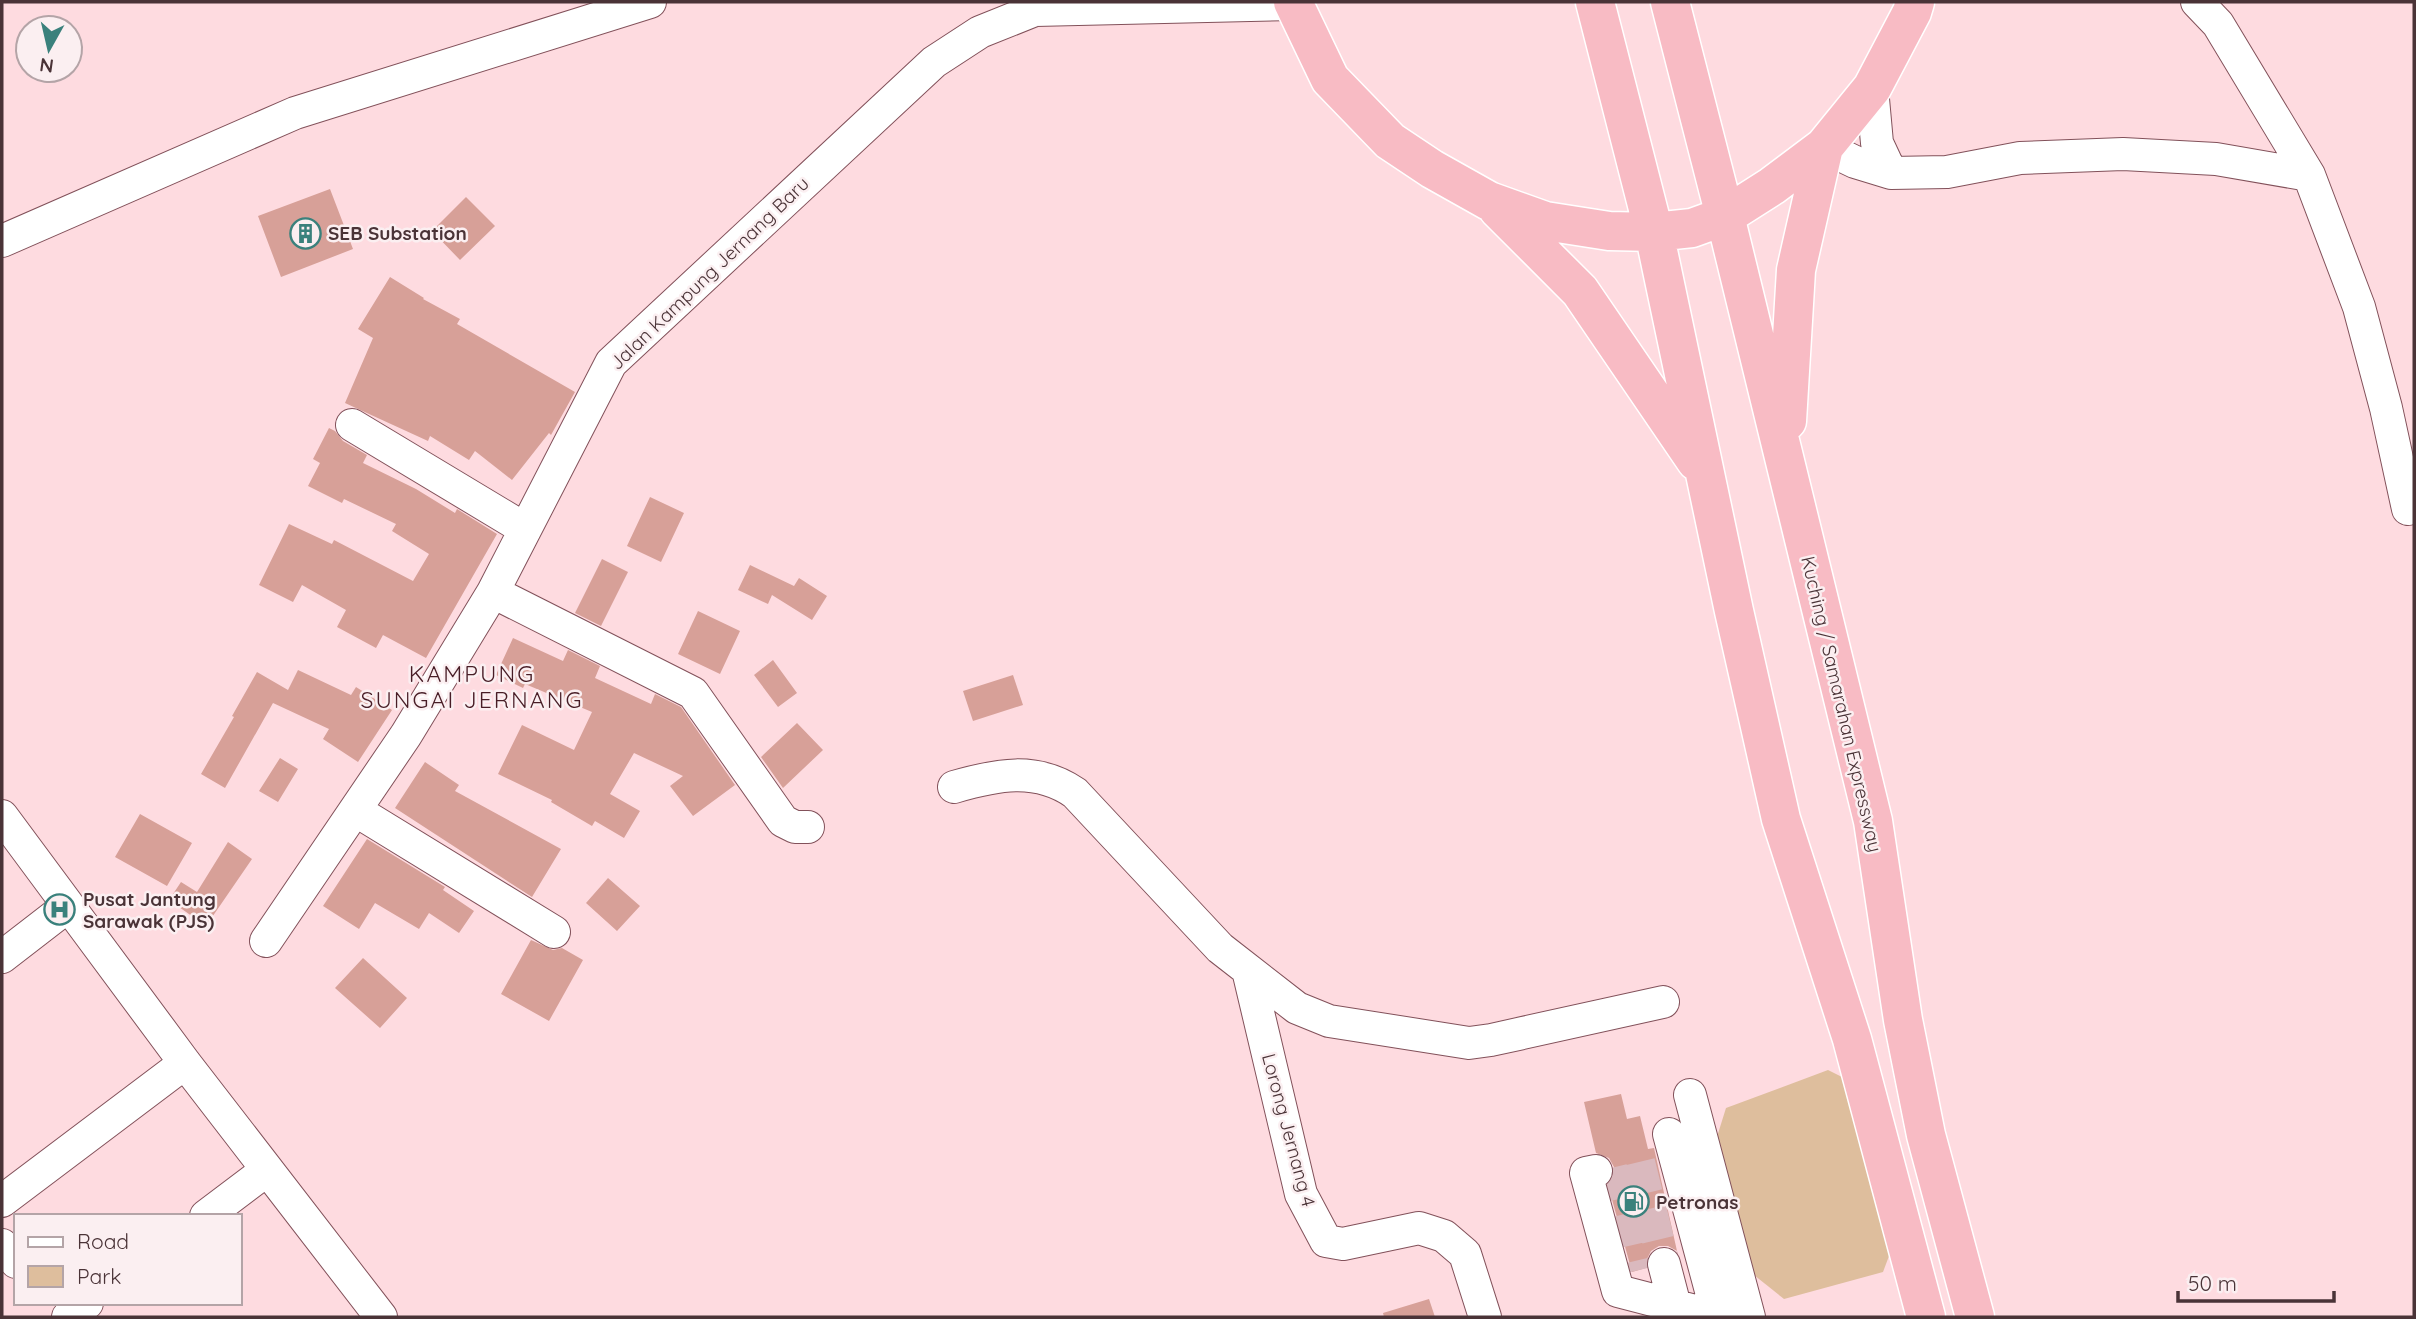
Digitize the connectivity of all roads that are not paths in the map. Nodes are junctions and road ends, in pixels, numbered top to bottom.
1 (650, 2) edge
2 (1595, 2) edge
3 (1670, 2) edge
4 (1915, 2) edge
5 (2197, 2) edge
6 (1294, 3) edge
7 (1872, 88) junction
8 (1824, 147) junction
9 (1891, 173) junction
10 (2309, 175) junction
11 (1489, 201) junction
12 (1725, 216) junction
13 (1654, 232) junction
14 (2, 241) edge
15 (352, 425) dead end
16 (1785, 460) junction
17 (1707, 477) junction
18 (2408, 509) dead end
19 (525, 529) junction
20 (493, 592) junction
21 (954, 787) dead end
22 (355, 810) junction
23 (2, 816) edge
24 (808, 827) dead end
25 (68, 906) junction
26 (554, 932) dead end
27 (265, 941) dead end
28 (2, 957) edge
29 (1248, 971) junction
30 (1663, 1002) dead end
31 (185, 1063) junction
32 (267, 1170) junction
33 (1596, 1171) dead end
34 (2, 1201) edge
35 (209, 1214) edge
36 (2, 1245) edge
37 (14, 1260) edge
38 (84, 1305) edge
39 (66, 1317) edge
40 (381, 1317) edge
41 (1485, 1317) edge
42 (1718, 1317) edge
43 (1749, 1317) edge
44 (1926, 1317) edge
45 (1975, 1317) edge

1 - 14 street
2 - 13 highway
3 - 12 highway, Kuching / Samarahan Expressway
4 - 7 highway
5 - 10 street
6 - 11 highway
6 - 19 street, Jalan Kampung Jernang Baru
7 - 8 highway
7 - 9 street
8 - 9 street
8 - 12 highway
8 - 16 highway
9 - 10 street
10 - 18 street
11 - 13 highway
11 - 17 highway
12 - 13 highway
12 - 16 highway, Kuching / Samarahan Expressway
13 - 17 highway
15 - 19 street
16 - 45 highway, Kuching / Samarahan Expressway
17 - 44 highway
19 - 20 street, Jalan Kampung Jernang Baru
20 - 22 street, Jalan Kampung Jernang Baru
20 - 24 street
21 - 29 street
22 - 26 street
22 - 27 street, Jalan Kampung Jernang Baru
23 - 25 street
25 - 28 street
25 - 31 street
29 - 30 street
29 - 41 street, Lorong Jernang 4
31 - 32 street
31 - 34 street
32 - 35 street
32 - 40 street
33 - 42 street
36 - 37 street
38 - 39 street
42 - 43 street

